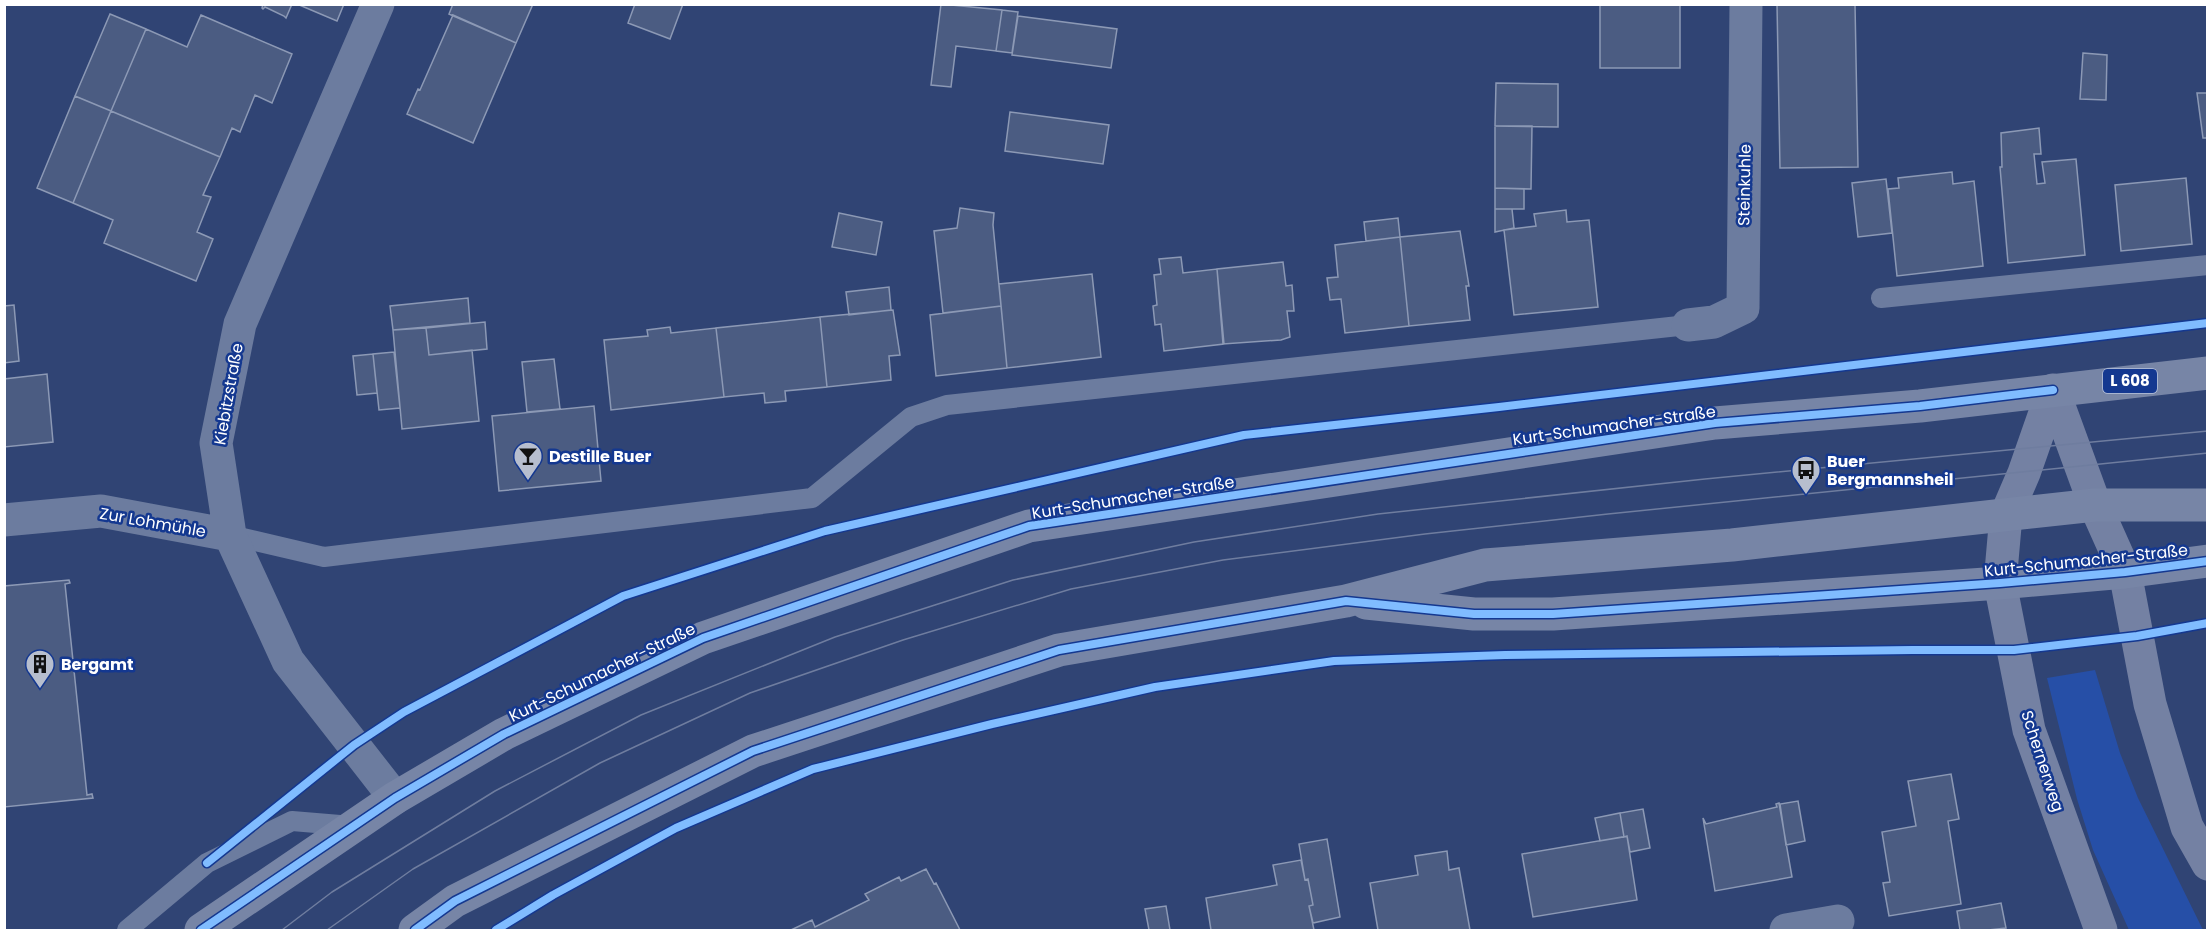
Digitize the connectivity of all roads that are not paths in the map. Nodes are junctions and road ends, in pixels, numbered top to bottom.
1 (378, 4) edge
2 (1746, 4) edge
3 (2208, 265) edge
4 (1881, 298) dead end
5 (1688, 325) joint
6 (2208, 373) edge
7 (2053, 390) junction
8 (2095, 505) junction
9 (2208, 505) edge
10 (2006, 514) junction
11 (4, 520) edge
12 (230, 536) junction
13 (2208, 561) edge
14 (2125, 572) junction
15 (2000, 584) junction
16 (1346, 602) junction
17 (395, 798) junction
18 (355, 826) junction
19 (2208, 864) edge
20 (1838, 921) dead end
21 (127, 930) edge
22 (201, 930) edge
23 (415, 930) edge
24 (1786, 930) edge
25 (2101, 930) edge

1 - 12 street, Kiebitzstraße
2 - 5 street, Steinkuhle
3 - 4 lane
5 - 12 lane
6 - 7 main road, Kurt-Schumacher-Straße / L 608
7 - 8 street
7 - 10 street, Schernerweg
7 - 17 main road, Kurt-Schumacher-Straße / L 608
8 - 9 main road, Kurt-Schumacher-Straße
8 - 10 main road, Kurt-Schumacher-Straße
8 - 14 street
10 - 15 street, Schernerweg
10 - 16 main road, Kurt-Schumacher-Straße
11 - 12 street, Zur Lohmühle
12 - 17 street, Kiebitzstraße
13 - 14 main road, Kurt-Schumacher-Straße
14 - 15 main road, Kurt-Schumacher-Straße
14 - 19 street
15 - 16 main road, Kurt-Schumacher-Straße
15 - 25 street, Schernerweg
16 - 23 main road, Kurt-Schumacher-Straße
17 - 18 main road, Kurt-Schumacher-Straße / L 608
18 - 21 lane
18 - 22 main road, Kurt-Schumacher-Straße / L 608
20 - 24 street

